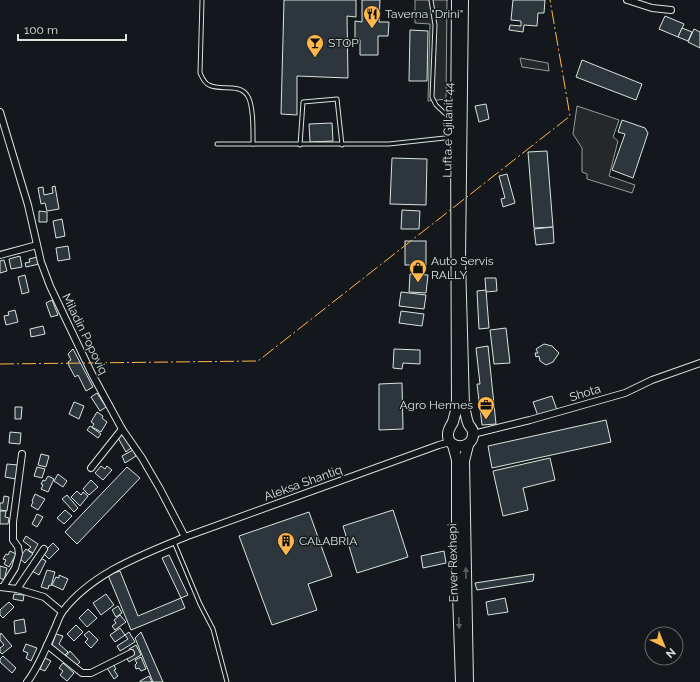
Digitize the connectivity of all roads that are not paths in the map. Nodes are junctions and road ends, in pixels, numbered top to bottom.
1 (202, 0) edge
2 (431, 0) edge
3 (457, 0) edge
4 (462, 0) edge
5 (627, 0) edge
6 (671, 10) dead end
7 (0, 112) edge
8 (456, 123) junction
9 (456, 137) junction
10 (217, 144) dead end
11 (253, 144) junction
12 (300, 145) junction
13 (342, 145) junction
14 (37, 245) junction
15 (0, 255) edge
16 (700, 363) edge
17 (452, 424) junction
18 (122, 429) junction
19 (471, 429) junction
20 (450, 442) junction
21 (468, 445) junction
22 (22, 454) dead end
23 (91, 468) dead end
24 (185, 538) junction
25 (174, 542) junction
26 (44, 549) dead end
27 (1, 587) edge
28 (16, 589) junction
29 (62, 612) junction
30 (48, 645) junction
31 (131, 653) dead end
32 (27, 682) edge
33 (227, 682) edge
34 (461, 682) edge
35 (468, 682) edge

1 - 11 lane
2 - 8 lane
3 - 8 main road
4 - 19 main road, Lufta e Gjilanit 44
5 - 6 street
7 - 14 street, Miladin Popoviq
8 - 9 main road
9 - 13 lane
9 - 17 main road
10 - 11 lane
11 - 12 lane
12 - 13 lane
12 - 13 lane
14 - 15 street
14 - 18 street, Miladin Popoviq
16 - 19 street, Shota
17 - 19 main road
17 - 20 main road
18 - 23 street
18 - 24 street, Miladin Popoviq
19 - 21 main road
20 - 21 main road
20 - 24 street, Aleksa Shantiq
20 -> 34 main road
35 -> 21 main road, Enver Rexhepi
22 - 27 street
24 - 25 street, Aleksa Shantiq
25 - 29 street, Aleksa Shantiq
25 - 33 lane
26 - 28 street
27 - 28 street
28 - 29 street
29 - 30 street, Aleksa Shantiq
30 - 31 street
30 - 32 street, Aleksa Shantiq

